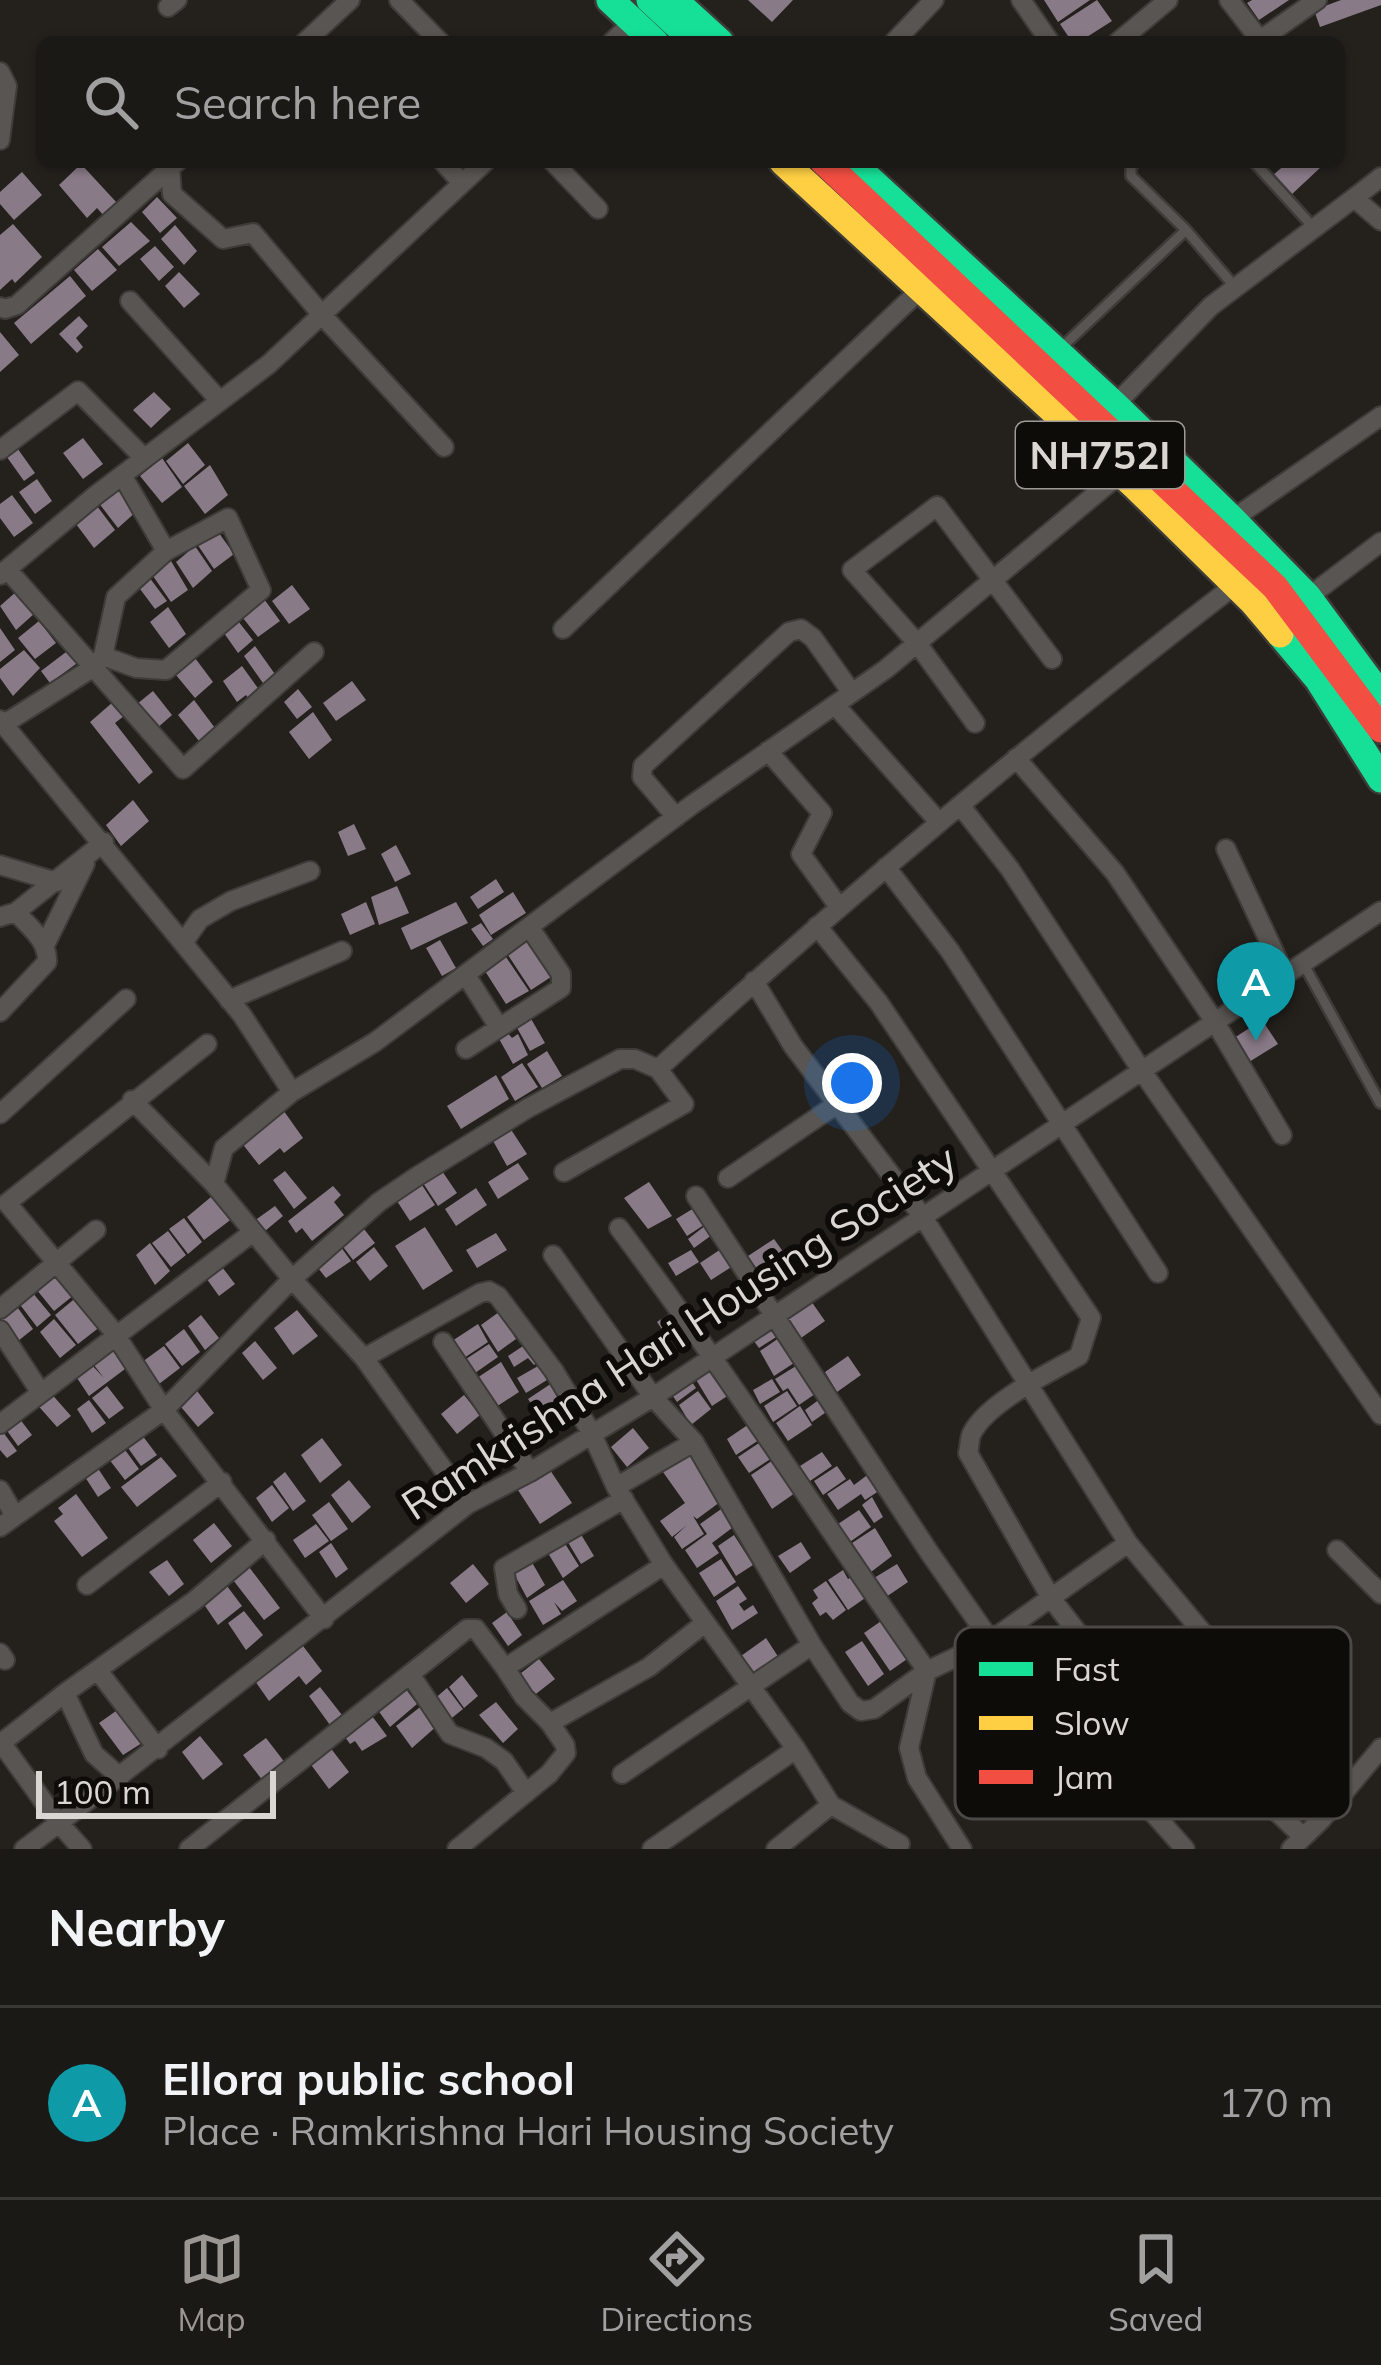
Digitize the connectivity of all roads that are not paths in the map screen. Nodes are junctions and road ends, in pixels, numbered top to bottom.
1 (350, 0) edge
2 (399, 0) edge
3 (592, 0) edge
4 (610, 0) edge
5 (674, 0) edge
6 (934, 0) edge
7 (1168, 0) edge
8 (1229, 0) edge
9 (1317, 0) edge
10 (1026, 2) edge
11 (631, 27) edge
12 (311, 36) edge
13 (434, 36) edge
14 (669, 36) edge
15 (713, 36) edge
16 (900, 36) edge
17 (1046, 36) edge
18 (1125, 36) edge
19 (1257, 36) edge
20 (1266, 36) edge
21 (0, 72) edge
22 (0, 140) edge
23 (170, 168) edge
24 (173, 168) edge
25 (448, 168) edge
26 (478, 168) edge
27 (559, 168) edge
28 (773, 168) edge
29 (789, 168) edge
30 (831, 168) edge
31 (857, 168) edge
32 (1130, 168) edge
33 (1259, 168) edge
34 (1381, 178) edge
35 (462, 183) junction
36 (1354, 198) junction
37 (598, 209) dead end
38 (1381, 221) edge
39 (1314, 228) junction
40 (1186, 230) junction
41 (1235, 287) junction
42 (916, 293) junction
43 (130, 301) dead end
44 (0, 307) edge
45 (322, 315) junction
46 (1049, 359) junction
47 (220, 401) junction
48 (1108, 412) junction
49 (1381, 416) edge
50 (444, 447) dead end
51 (0, 450) edge
52 (144, 458) junction
53 (122, 475) junction
54 (1117, 477) junction
55 (1224, 524) junction
56 (1381, 542) edge
57 (166, 550) junction
58 (3, 572) edge
59 (993, 581) junction
60 (1231, 588) junction
61 (1300, 603) junction
62 (563, 629) dead end
63 (917, 643) junction
64 (314, 652) dead end
65 (1052, 659) dead end
66 (98, 662) junction
67 (852, 693) junction
68 (1381, 696) edge
69 (835, 705) junction
70 (2, 722) edge
71 (975, 723) dead end
72 (1381, 729) edge
73 (768, 751) junction
74 (1016, 758) junction
75 (1381, 779) edge
76 (1381, 798) edge
77 (960, 805) junction
78 (676, 817) junction
79 (939, 822) junction
80 (97, 848) junction
81 (1226, 850) dead end
82 (0, 866) edge
83 (886, 867) junction
84 (310, 872) dead end
85 (57, 882) junction
86 (838, 908) junction
87 (1381, 911) edge
88 (8, 914) edge
89 (818, 926) junction
90 (530, 928) junction
91 (45, 944) junction
92 (183, 944) junction
93 (342, 951) dead end
94 (1303, 963) junction
95 (466, 975) junction
96 (1285, 976) junction
97 (754, 981) junction
98 (126, 999) dead end
99 (229, 1000) junction
100 (0, 1012) edge
101 (1215, 1022) junction
102 (498, 1026) junction
103 (207, 1044) dead end
104 (466, 1049) dead end
105 (658, 1069) junction
106 (1142, 1071) junction
107 (292, 1092) junction
108 (132, 1100) junction
109 (1380, 1102) edge
110 (837, 1104) junction
111 (2, 1107) edge
112 (1060, 1125) junction
113 (1282, 1135) dead end
114 (564, 1172) dead end
115 (991, 1172) junction
116 (728, 1178) dead end
117 (214, 1184) junction
118 (696, 1196) dead end
119 (2, 1202) edge
120 (923, 1217) junction
121 (619, 1228) dead end
122 (96, 1230) dead end
123 (252, 1234) junction
124 (553, 1255) dead end
125 (56, 1262) junction
126 (1158, 1273) dead end
127 (292, 1279) junction
128 (0, 1309) edge
129 (773, 1318) junction
130 (0, 1330) edge
131 (117, 1338) junction
132 (443, 1342) dead end
133 (715, 1356) junction
134 (364, 1358) junction
135 (1026, 1385) junction
136 (41, 1394) junction
137 (653, 1397) junction
138 (164, 1410) junction
139 (1381, 1415) edge
140 (0, 1424) edge
141 (591, 1432) junction
142 (694, 1442) junction
143 (530, 1472) junction
144 (222, 1481) junction
145 (0, 1490) edge
146 (620, 1493) junction
147 (468, 1504) junction
148 (7, 1521) edge
149 (266, 1540) junction
150 (1128, 1543) junction
151 (1336, 1550) dead end
152 (664, 1565) junction
153 (87, 1585) dead end
154 (1381, 1594) edge
155 (1051, 1598) junction
156 (517, 1609) dead end
157 (324, 1618) junction
158 (705, 1624) junction
159 (981, 1627) edge
160 (1010, 1627) edge
161 (1073, 1627) edge
162 (1198, 1627) edge
163 (812, 1645) junction
164 (955, 1658) edge
165 (506, 1668) junction
166 (927, 1671) junction
167 (99, 1672) junction
168 (410, 1674) junction
169 (752, 1689) junction
170 (65, 1693) junction
171 (550, 1723) junction
172 (1, 1742) edge
173 (1381, 1748) edge
174 (158, 1749) junction
175 (796, 1749) junction
176 (622, 1774) dead end
177 (120, 1777) junction
178 (1351, 1782) edge
179 (526, 1793) junction
180 (831, 1805) junction
181 (1159, 1819) edge
182 (1277, 1819) edge
183 (1318, 1819) edge
184 (59, 1822) junction
185 (1297, 1843) edge
186 (900, 1844) dead end
187 (663, 1845) edge
188 (24, 1849) edge
189 (82, 1849) edge
190 (189, 1849) edge
191 (457, 1849) edge
192 (776, 1849) edge
193 (962, 1849) edge
194 (1186, 1849) edge

1 - 12 street
2 - 13 street
3 - 11 main road
4 - 11 main road
5 - 15 main road
6 - 16 street
7 - 18 street
8 - 19 street
9 - 20 street
10 - 17 street
11 - 14 main road
21 - 22 street
23 - 44 street
24 - 45 street
25 - 35 street
26 - 35 street
27 - 37 street
28 - 42 main road
29 - 42 main road, NH752I
30 - 46 main road, NH752I
31 - 46 main road
32 - 40 lane
33 - 39 lane
34 - 36 street
35 - 45 street
36 - 38 street
36 - 39 street
39 - 41 street
40 - 41 lane
40 - 46 lane
41 - 48 street
42 - 54 main road, NH752I
42 - 62 street
43 - 47 street
45 - 47 street
45 - 50 street
46 - 48 main road, NH752I
47 - 52 street
48 - 55 main road, NH752I
49 - 55 street
51 - 52 street
52 - 53 street
53 - 57 street
53 - 58 street
54 - 59 street
54 - 60 main road, NH752I
55 - 61 main road, NH752I
56 - 61 street
57 - 66 street
57 - 66 street
58 - 66 street
59 - 63 street
59 - 63 street
59 - 65 street
60 - 74 street
60 - 75 main road, NH752I
60 - 76 main road
61 - 68 main road
61 - 72 main road, NH752I
63 - 67 street
63 - 71 street
64 - 66 street
66 - 70 street
67 - 69 street
67 - 78 street
69 - 73 street
69 - 79 street
70 - 80 street
73 - 78 street
73 - 86 street
74 - 77 street
74 - 101 street
77 - 79 street
77 - 106 street
78 - 90 street
79 - 83 street
80 - 85 street
80 - 91 street
80 - 92 street
81 - 96 street
82 - 85 street
83 - 86 street
83 - 112 street
84 - 92 street
85 - 88 street
86 - 89 street
87 - 94 street, Ramkrishna Hari Housing Society
88 - 91 street
89 - 97 street
89 - 115 street
90 - 95 street
90 - 102 street
91 - 100 street
92 - 99 street
93 - 99 street
94 - 96 street, Ramkrishna Hari Housing Society
94 - 109 lane
95 - 102 street
95 - 107 street
96 - 101 street, Ramkrishna Hari Housing Society
97 - 105 street
97 - 110 street
98 - 111 street
99 - 107 street
101 - 106 street, Ramkrishna Hari Housing Society
101 - 113 street
102 - 104 street
103 - 108 street
105 - 114 street
105 - 127 street
106 - 112 street, Ramkrishna Hari Housing Society
106 - 139 street
107 - 117 street
108 - 117 street
108 - 119 street
110 - 116 street
110 - 120 street
112 - 115 street, Ramkrishna Hari Housing Society
112 - 126 street
115 - 120 street, Ramkrishna Hari Housing Society
115 - 135 street
117 - 123 street
118 - 129 street
119 - 125 street
120 - 129 street, Ramkrishna Hari Housing Society
120 - 135 street
121 - 133 street
122 - 125 street
123 - 127 street
123 - 131 street
124 - 137 street
125 - 128 street
125 - 131 street
127 - 134 street
127 - 138 street
129 - 133 street, Ramkrishna Hari Housing Society
129 - 159 street
130 - 136 street
131 - 136 street
131 - 138 street
132 - 143 street
133 - 137 street, Ramkrishna Hari Housing Society
133 - 166 street
134 - 141 street
134 - 147 street
135 - 150 street
135 - 155 street
136 - 140 street
137 - 141 street, Ramkrishna Hari Housing Society
137 - 142 street
138 - 144 street
138 - 148 street
141 - 143 street, Ramkrishna Hari Housing Society
141 - 146 street
142 - 146 street
142 - 163 street
143 - 147 street, Ramkrishna Hari Housing Society
144 - 149 street
144 - 153 street
145 - 148 street
146 - 152 street
146 - 156 street
147 - 157 street, Ramkrishna Hari Housing Society
149 - 157 street
149 - 167 street
150 - 155 street
150 - 162 street
151 - 154 street
152 - 158 street
152 - 165 street
155 - 160 street
155 - 161 street
157 - 174 street, Ramkrishna Hari Housing Society
158 - 169 street
158 - 171 street
163 - 166 street
163 - 169 street
164 - 166 street
165 - 168 street
165 - 171 street
166 - 193 street
167 - 170 street
167 - 174 street
168 - 179 street
168 - 190 street
169 - 175 street
169 - 176 street
170 - 172 street
170 - 177 street
171 - 179 street
172 - 184 street
173 - 178 street
174 - 177 street, Ramkrishna Hari Housing Society
175 - 180 street
175 - 187 street
177 - 184 street, Ramkrishna Hari Housing Society
179 - 191 street
180 - 186 street
180 - 192 street
181 - 194 street
182 - 185 street
183 - 185 street
184 - 188 street, Ramkrishna Hari Housing Society
184 - 189 street

